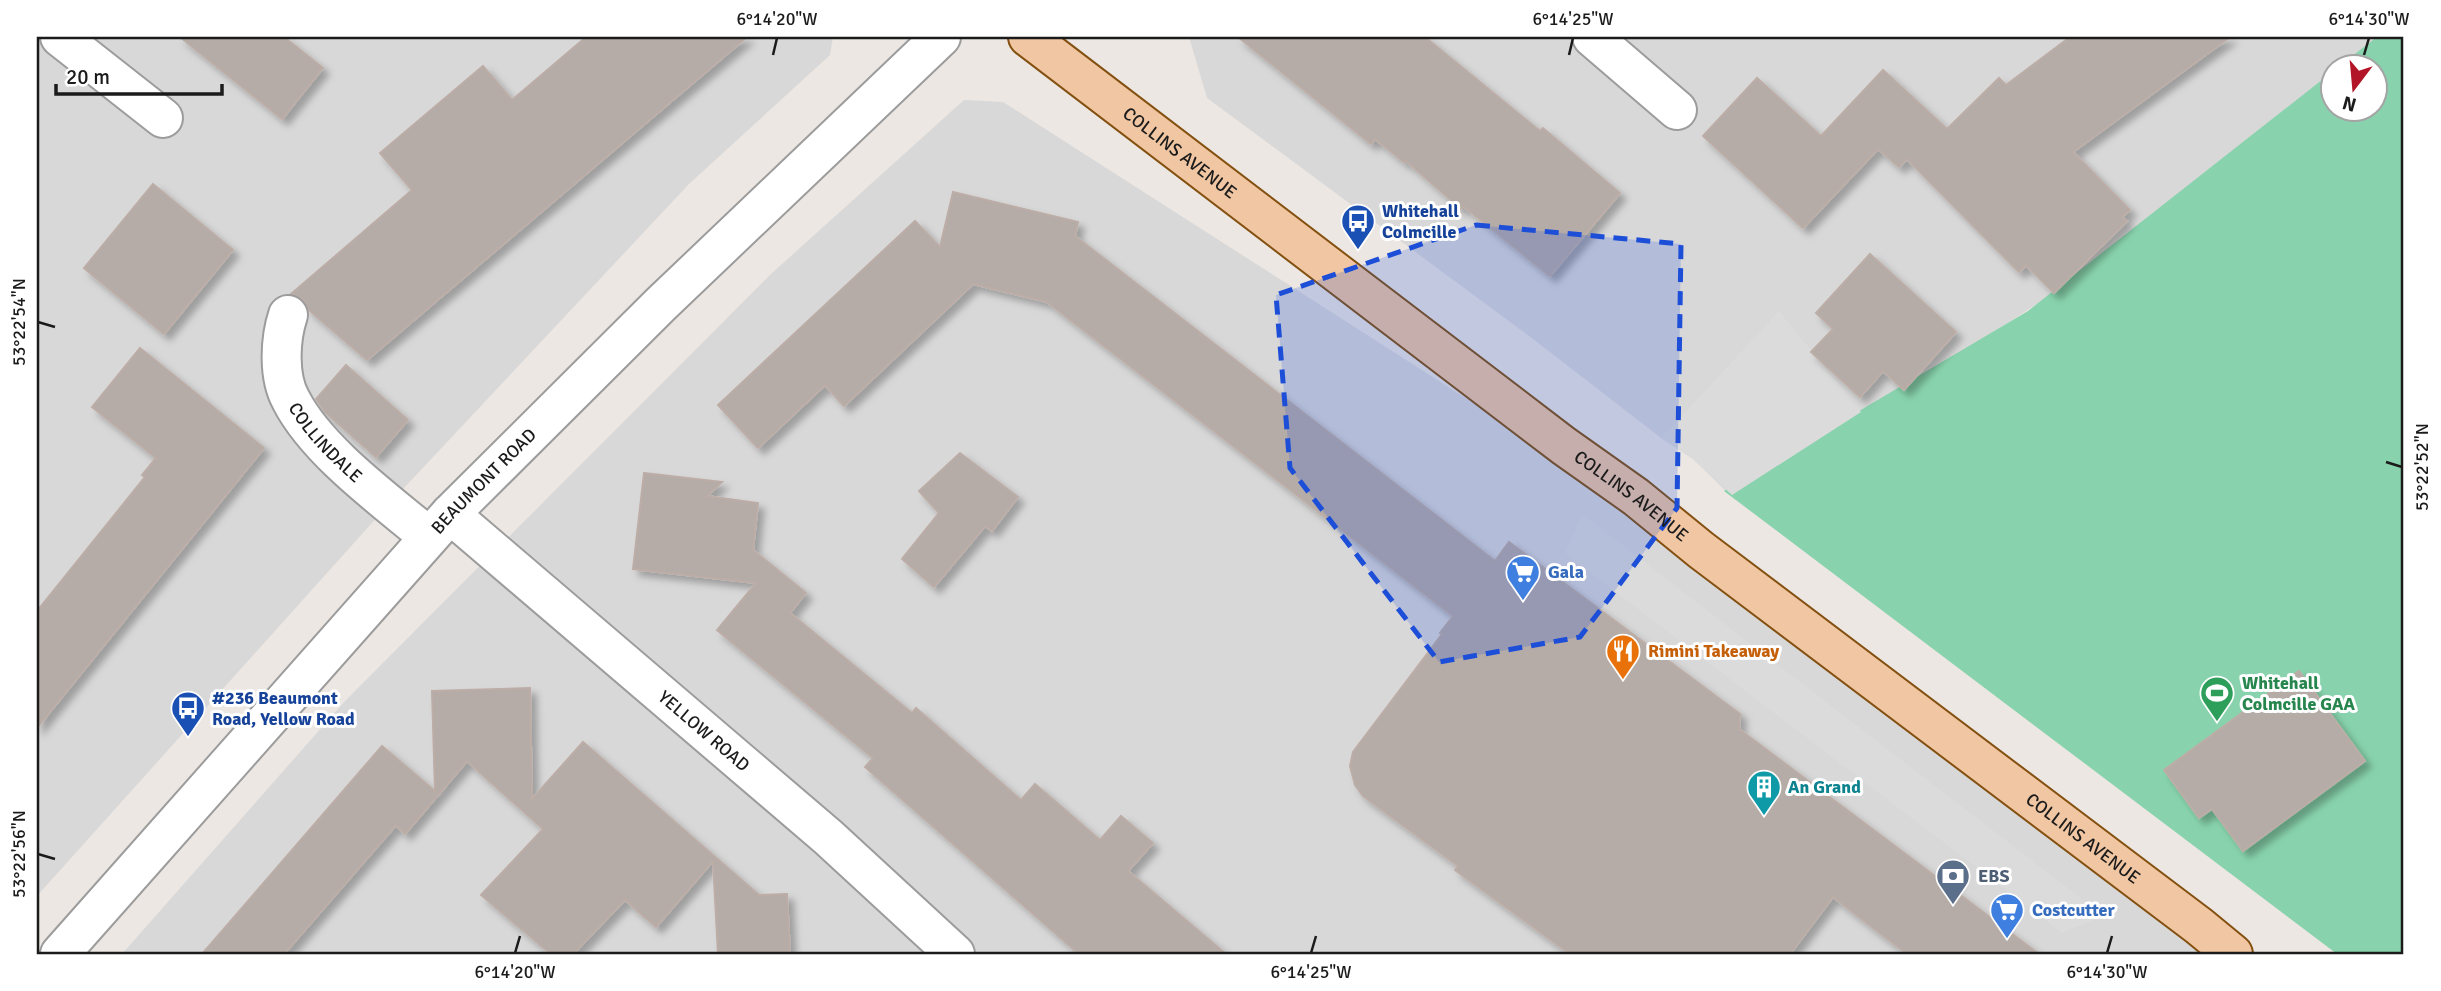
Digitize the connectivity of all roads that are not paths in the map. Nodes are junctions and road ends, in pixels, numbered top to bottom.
1 (60, 37) edge
2 (941, 37) edge
3 (1028, 37) edge
4 (1592, 37) edge
5 (1677, 110) dead end
6 (163, 118) dead end
7 (288, 315) dead end
8 (439, 526) junction
9 (937, 948) edge
10 (60, 954) edge
11 (2233, 954) edge

1 - 6 street
2 - 8 street, BEAUMONT ROAD
3 - 11 main road, COLLINS AVENUE
4 - 5 street
7 - 8 street, COLLINDALE
8 - 9 street, YELLOW ROAD
8 - 10 street, BEAUMONT ROAD

